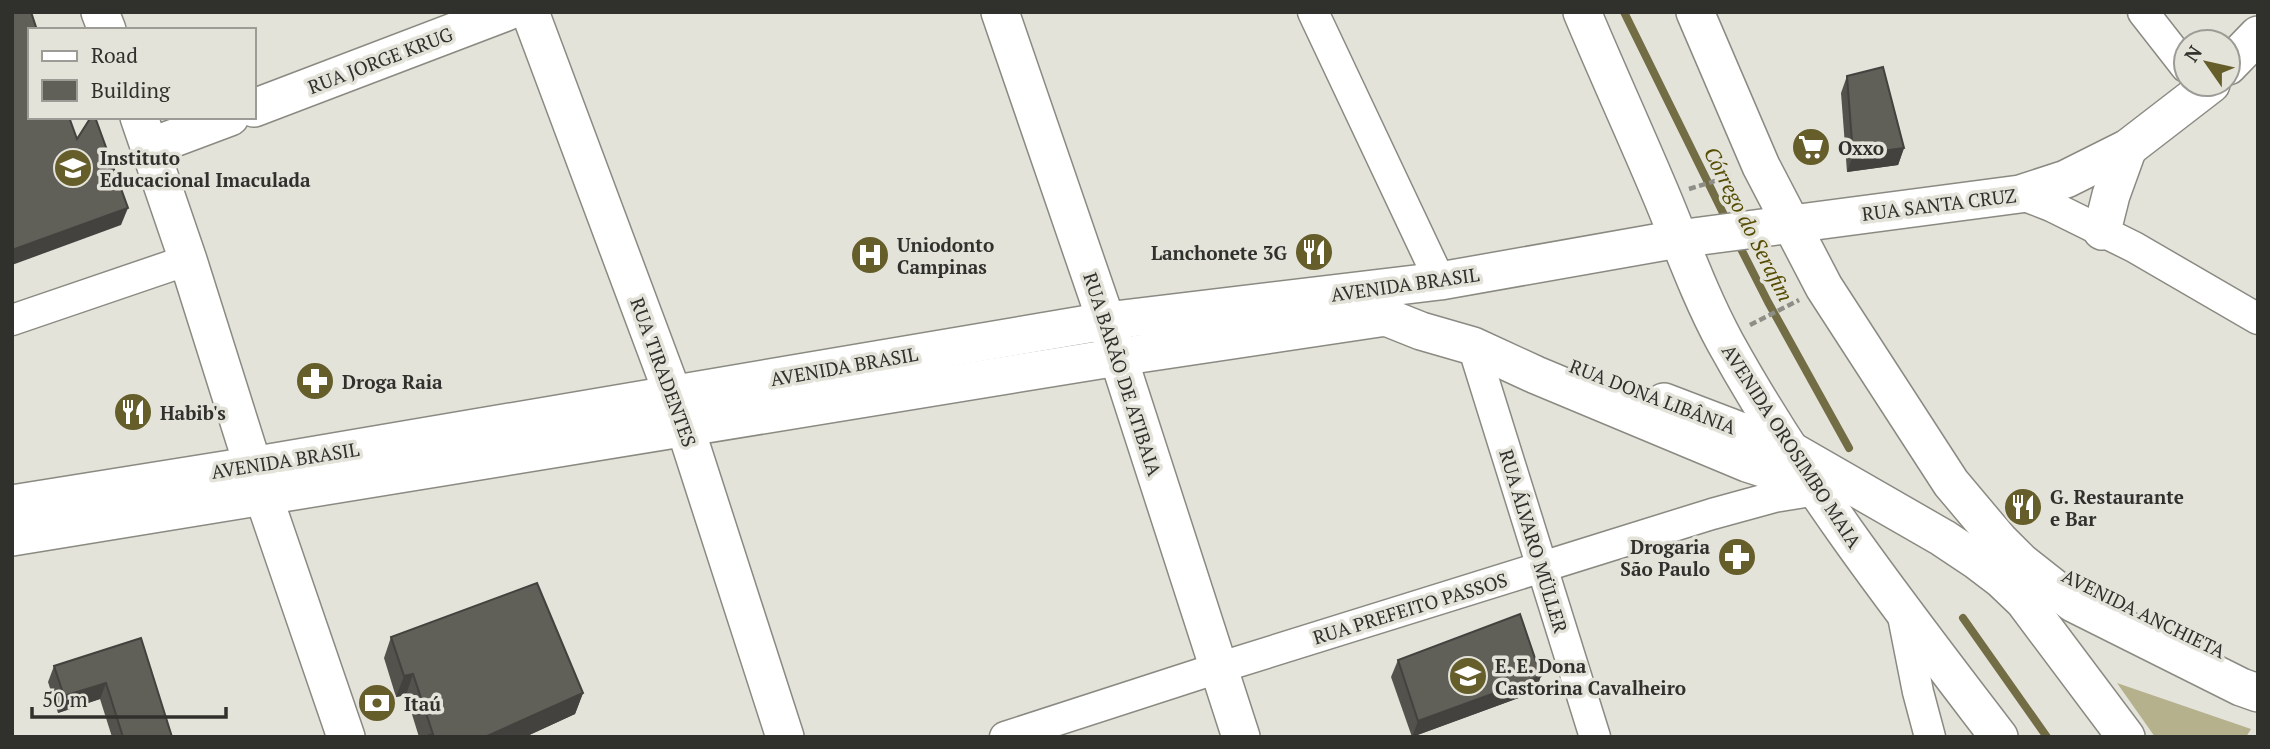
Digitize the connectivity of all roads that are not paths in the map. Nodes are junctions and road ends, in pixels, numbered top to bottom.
1 (506, 12) edge
2 (530, 12) edge
3 (1000, 12) edge
4 (1313, 12) edge
5 (1582, 12) edge
6 (1695, 12) edge
7 (2143, 12) edge
8 (2258, 35) edge
9 (2172, 42) edge
10 (2242, 48) edge
11 (2184, 98) edge
12 (256, 107) edge
13 (219, 119) edge
14 (145, 132) edge
15 (2129, 148) junction
16 (2021, 194) junction
17 (1781, 224) junction
18 (2102, 231) junction
19 (1689, 238) junction
20 (188, 260) junction
21 (1440, 281) junction
22 (1387, 317) junction
23 (2258, 319) edge
24 (12, 320) edge
25 (1106, 321) junction
26 (1473, 346) junction
27 (1118, 357) junction
28 (679, 411) junction
29 (1790, 450) junction
30 (259, 481) junction
31 (1815, 487) junction
32 (1959, 493) junction
33 (12, 505) edge
34 (12, 537) edge
35 (1543, 566) junction
36 (1902, 610) junction
37 (2258, 665) edge
38 (1219, 668) junction
39 (2258, 693) edge
40 (346, 737) edge
41 (785, 737) edge
42 (1005, 737) edge
43 (1241, 737) edge
44 (1595, 737) edge
45 (1930, 737) edge
46 (1999, 737) edge
47 (2126, 737) edge

1 - 12 main road, RUA JORGE KRUG
2 - 28 main road, RUA TIRADENTES
3 - 25 main road, RUA BARÃO DE ATIBAIA
4 - 21 street
5 - 19 main road, AVENIDA OROSIMBO MAIA
6 - 17 main road
7 - 9 street
8 - 10 main road, RUA SANTA CRUZ
11 - 15 main road, RUA SANTA CRUZ
13 - 14 main road
14 - 20 main road
15 - 16 main road, RUA SANTA CRUZ
15 - 18 main road
16 - 17 main road, RUA SANTA CRUZ
16 - 18 street
17 - 19 main road, RUA SANTA CRUZ
17 - 32 main road
18 - 23 street
19 - 21 main road, AVENIDA BRASIL
19 - 29 main road, AVENIDA OROSIMBO MAIA
20 - 24 street
20 - 30 main road
21 - 25 main road, AVENIDA BRASIL
22 - 26 main road, AVENIDA BRASIL
22 - 27 main road, AVENIDA BRASIL
22 - 29 main road, RUA DONA LIBÂNIA
25 - 27 main road, RUA BARÃO DE ATIBAIA
25 - 28 main road, AVENIDA BRASIL
26 - 31 main road, RUA DONA LIBÂNIA
26 - 35 street, RUA ÁLVARO MÜLLER
27 - 28 main road, AVENIDA BRASIL
27 - 38 main road, RUA BARÃO DE ATIBAIA
28 - 30 main road, AVENIDA BRASIL
28 - 41 main road, RUA TIRADENTES
29 - 31 main road, AVENIDA OROSIMBO MAIA
29 - 47 main road, RUA DONA LIBÂNIA
30 - 33 main road, AVENIDA BRASIL
30 - 34 main road, AVENIDA BRASIL
30 - 40 main road
31 - 35 street, RUA PREFEITO PASSOS
31 - 36 main road, AVENIDA OROSIMBO MAIA
32 - 37 main road, AVENIDA ANCHIETA
32 - 39 main road
35 - 38 street, RUA PREFEITO PASSOS
35 - 44 street, RUA ÁLVARO MÜLLER
36 - 45 street
36 - 46 main road, AVENIDA OROSIMBO MAIA
38 - 42 street, RUA PREFEITO PASSOS
38 - 43 main road, RUA BARÃO DE ATIBAIA

